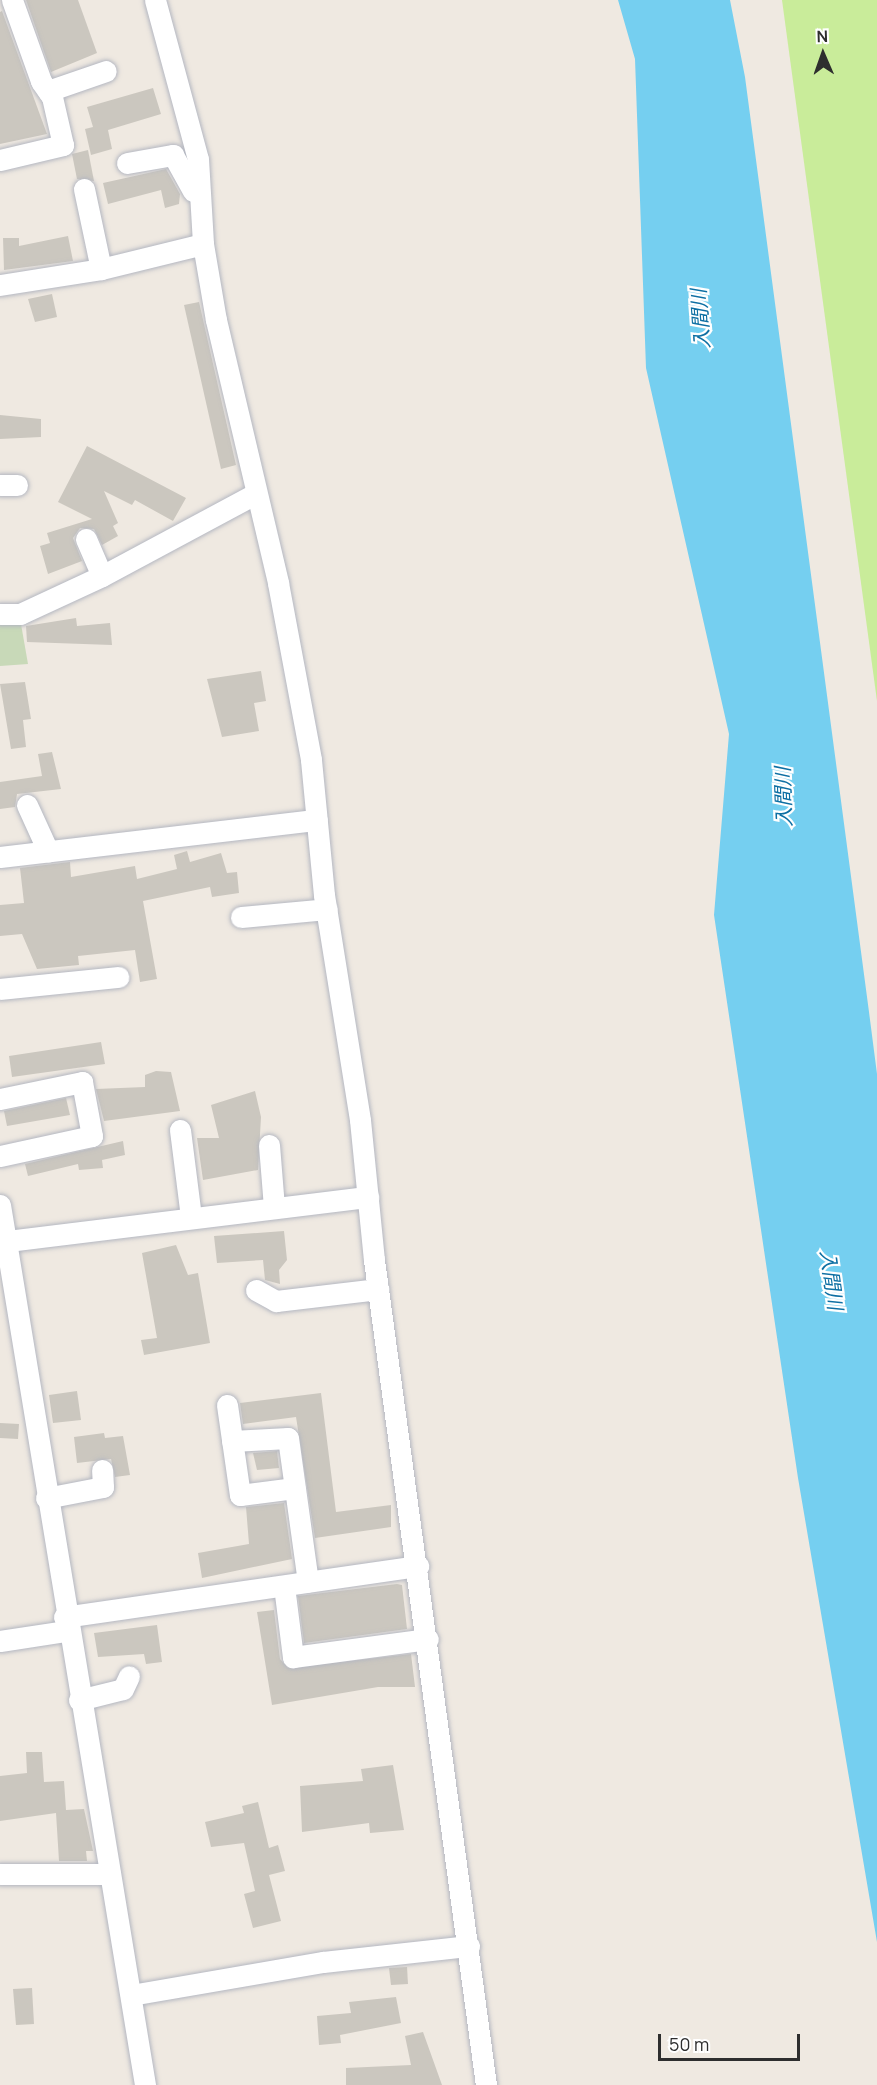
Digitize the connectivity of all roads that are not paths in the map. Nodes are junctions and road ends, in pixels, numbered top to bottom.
1 (12, 0) edge
2 (155, 0) edge
3 (106, 71) dead end
4 (48, 91) junction
5 (0, 160) edge
6 (127, 163) dead end
7 (84, 189) dead end
8 (199, 198) junction
9 (203, 244) junction
10 (101, 269) junction
11 (0, 285) edge
12 (255, 494) junction
13 (86, 539) dead end
14 (102, 576) junction
15 (0, 614) edge
16 (27, 805) dead end
17 (317, 820) junction
18 (48, 851) junction
19 (0, 857) edge
20 (327, 909) junction
21 (241, 917) dead end
22 (118, 977) dead end
23 (0, 989) edge
24 (0, 1099) edge
25 (180, 1130) dead end
26 (269, 1145) dead end
27 (0, 1156) edge
28 (368, 1197) junction
29 (0, 1205) edge
30 (274, 1207) junction
31 (191, 1217) junction
32 (8, 1241) junction
33 (378, 1289) junction
34 (256, 1290) dead end
35 (227, 1405) dead end
36 (232, 1441) junction
37 (102, 1470) dead end
38 (295, 1488) junction
39 (46, 1498) junction
40 (418, 1566) junction
41 (308, 1582) junction
42 (284, 1586) junction
43 (65, 1624) junction
44 (428, 1639) junction
45 (0, 1641) edge
46 (129, 1676) dead end
47 (79, 1700) junction
48 (0, 1874) edge
49 (110, 1874) junction
50 (469, 1946) junction
51 (131, 1995) junction
52 (145, 2085) edge
53 (486, 2085) edge

1 - 4 street
2 - 8 street
3 - 4 street
4 - 5 street
6 - 8 street
7 - 10 street
8 - 9 street
9 - 10 street
9 - 12 street
10 - 11 street
12 - 14 street
12 - 17 street
13 - 14 street
14 - 15 street
16 - 18 street
17 - 18 street
17 - 20 street
18 - 19 street
20 - 21 street
20 - 28 street
22 - 23 street
24 - 27 street
25 - 31 street
26 - 30 street
28 - 30 street
28 - 33 street
29 - 32 street
30 - 31 street
31 - 32 street
32 - 39 street
33 - 34 street
33 - 40 street
35 - 36 street
36 - 38 street
36 - 38 street
37 - 39 street
38 - 41 street
39 - 43 street
40 - 41 street
40 - 44 street
41 - 42 street
42 - 43 street
42 - 44 street
43 - 45 street
43 - 47 street
44 - 50 street
46 - 47 street
47 - 49 street
48 - 49 street
49 - 51 street
50 - 51 street
50 - 53 street
51 - 52 street

